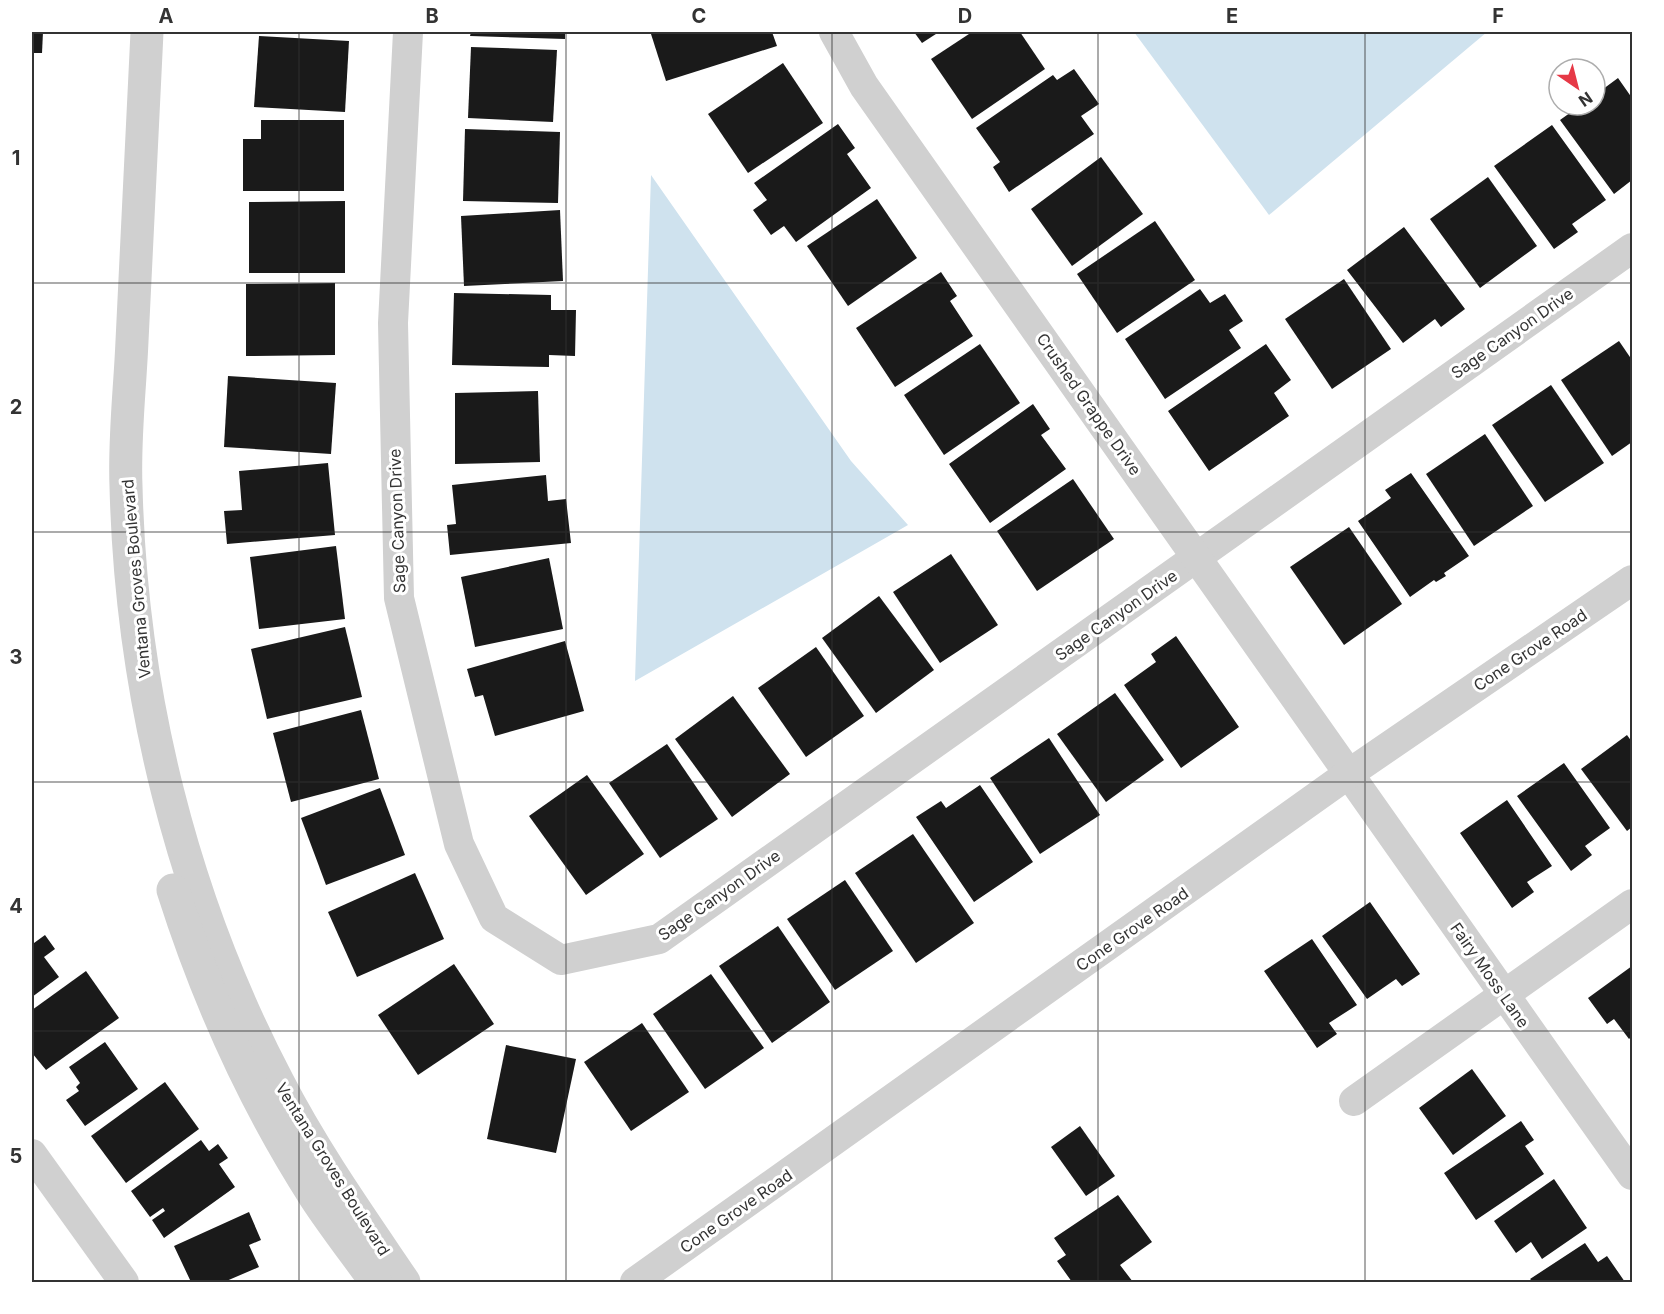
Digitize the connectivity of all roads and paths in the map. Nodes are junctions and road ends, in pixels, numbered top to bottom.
1 (126, 32) edge
2 (147, 32) edge
3 (408, 32) edge
4 (834, 32) edge
5 (1632, 248) edge
6 (1198, 557) junction
7 (1632, 580) edge
8 (1347, 775) junction
9 (1632, 904) edge
10 (1504, 994) junction
11 (1354, 1101) dead end
12 (32, 1154) edge
13 (1632, 1175) edge
14 (124, 1282) edge
15 (376, 1282) edge
16 (404, 1282) edge
17 (634, 1282) edge

1 - 15 street, Ventana Groves Boulevard
2 - 16 street, Ventana Groves Boulevard
3 - 6 street, Sage Canyon Drive
4 - 6 street, Crushed Grappe Drive
5 - 6 street, Sage Canyon Drive
6 - 8 street, Crushed Grappe Drive
7 - 8 street, Cone Grove Road
8 - 10 street, Fairy Moss Lane
8 - 17 street, Cone Grove Road
9 - 10 street
10 - 11 street
10 - 13 street, Fairy Moss Lane
12 - 14 street

